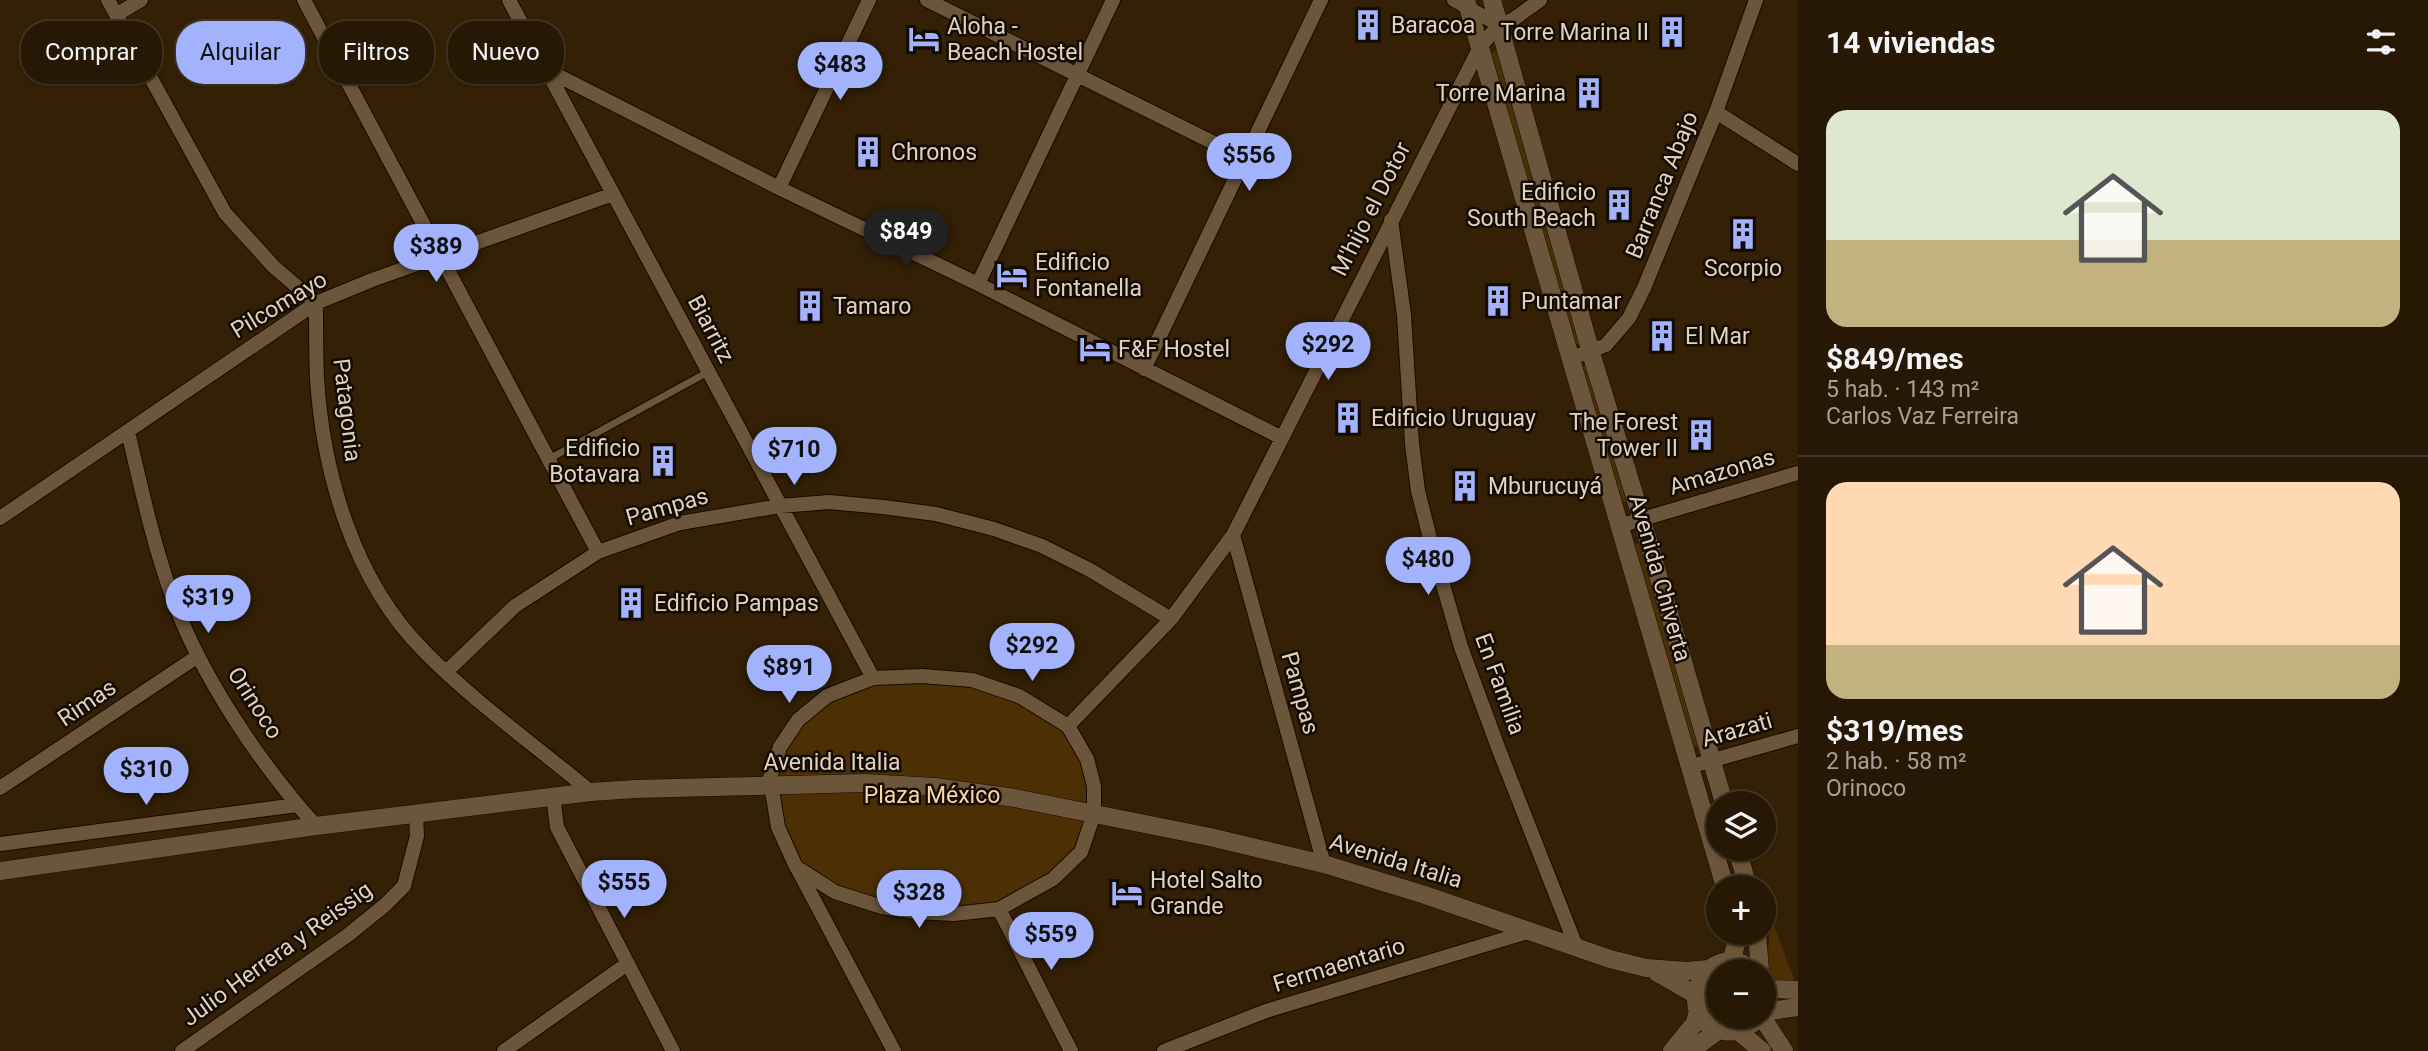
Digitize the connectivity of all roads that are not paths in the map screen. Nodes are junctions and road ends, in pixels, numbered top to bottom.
1 (108, 0) edge
2 (141, 0) edge
3 (304, 0) edge
4 (509, 0) edge
5 (869, 0) edge
6 (927, 0) edge
7 (1113, 0) edge
8 (1321, 0) edge
9 (1492, 0) edge
10 (1539, 0) edge
11 (1756, 0) edge
12 (1463, 3) edge
13 (116, 15) junction
14 (520, 21) edge
15 (1499, 25) junction
16 (1480, 47) junction
17 (1078, 74) junction
18 (564, 79) edge
19 (554, 84) edge
20 (1717, 112) junction
21 (1246, 159) junction
22 (1798, 163) edge
23 (779, 188) junction
24 (613, 194) junction
25 (1391, 220) junction
26 (441, 256) junction
27 (978, 284) junction
28 (316, 303) junction
29 (1591, 353) junction
30 (1572, 358) junction
31 (1144, 369) junction
32 (708, 372) junction
33 (128, 432) junction
34 (1280, 437) junction
35 (549, 459) junction
36 (1798, 473) edge
37 (780, 506) junction
38 (0, 518) edge
39 (1642, 520) junction
40 (1619, 526) junction
41 (1233, 535) junction
42 (598, 552) junction
43 (1171, 619) junction
44 (198, 656) junction
45 (446, 672) junction
46 (873, 678) junction
47 (1068, 726) junction
48 (1798, 736) edge
49 (1712, 761) junction
50 (1689, 767) junction
51 (770, 786) junction
52 (0, 788) edge
53 (1721, 791) edge
54 (591, 792) junction
55 (553, 796) junction
56 (297, 804) junction
57 (416, 814) junction
58 (1094, 814) junction
59 (316, 826) junction
60 (0, 844) edge
61 (1324, 864) junction
62 (796, 867) junction
63 (0, 871) edge
64 (1721, 875) edge
65 (999, 909) junction
66 (1531, 931) junction
67 (1576, 946) junction
68 (627, 964) junction
69 (1646, 968) junction
70 (1706, 970) edge
71 (1706, 974) edge
72 (1776, 989) edge
73 (1798, 990) edge
74 (1697, 1002) junction
75 (1798, 1007) edge
76 (1776, 1012) edge
77 (1742, 1029) edge
78 (1770, 1029) edge
79 (1719, 1030) junction
80 (1738, 1031) junction
81 (183, 1051) edge
82 (504, 1051) edge
83 (673, 1051) edge
84 (894, 1051) edge
85 (1072, 1051) edge
86 (1164, 1051) edge
87 (1671, 1051) edge
88 (1690, 1051) edge
89 (1762, 1051) edge
90 (1784, 1051) edge

1 - 13 street
2 - 13 street
3 - 26 street
4 - 14 street, Biarritz
5 - 23 street
6 - 17 street
7 - 17 street
8 - 21 street
9 - 15 street, Avenida Chiverta
10 - 15 street, M'hijo el Dotor
11 - 20 street, Barranca Abajo
12 - 15 street
12 - 16 street, Avenida Chiverta
13 - 28 street
15 - 16 street, M'hijo el Dotor
15 - 29 street, Avenida Chiverta
16 - 25 street, M'hijo el Dotor
16 - 30 street, Avenida Chiverta
17 - 21 street
17 - 27 street
18 - 23 street
19 - 24 street, Biarritz
20 - 22 street
20 - 29 street, Barranca Abajo
21 - 31 street
23 - 27 street
24 - 26 street, Pilcomayo
24 - 32 street, Biarritz
25 - 34 street, M'hijo el Dotor
25 - 67 street, En Familia
26 - 28 street, Pilcomayo
26 - 35 street
27 - 31 street
28 - 33 street, Pilcomayo
28 - 45 street, Patagonia
29 - 30 street, Barranca Abajo
29 - 39 street, Avenida Chiverta
30 - 40 street, Avenida Chiverta
31 - 34 street
32 - 35 lane
32 - 37 street, Biarritz
33 - 38 street, Pilcomayo
33 - 44 street, Orinoco
34 - 41 street, M'hijo el Dotor
35 - 42 street
36 - 39 street, Amazonas
37 - 42 street, Pampas
37 - 43 street, Pampas
37 - 46 street, Biarritz
39 - 40 street, Amazonas
39 - 49 street, Avenida Chiverta
40 - 50 street, Avenida Chiverta
41 - 43 street, M'hijo el Dotor
41 - 61 street, Pampas
42 - 45 street, Pampas
43 - 47 street, M'hijo el Dotor
44 - 52 street, Rimas
44 - 56 street, Orinoco
45 - 54 street, Patagonia
46 - 47 street
46 - 51 street
47 - 58 street
48 - 49 street, Arazati
49 - 50 street, Arazati
49 - 53 street, Avenida Chiverta
50 - 64 street, Avenida Chiverta
51 - 54 street, Avenida Italia
51 - 58 street, Avenida Italia
51 - 62 street
54 - 55 street, Avenida Italia
55 - 57 street, Avenida Italia
55 - 68 street
56 - 59 street, Orinoco
56 - 60 street
57 - 59 street, Avenida Italia
57 - 81 street, Julio Herrera y Reissig
58 - 61 street, Avenida Italia
58 - 65 street
59 - 63 street, Avenida Italia
61 - 66 street, Avenida Italia
62 - 65 street
62 - 84 street
65 - 85 street
66 - 67 street, Avenida Italia
66 - 86 street, Fermaentario
67 - 69 street, Avenida Italia
68 - 82 street
68 - 83 street
69 - 70 street, Avenida Italia
69 - 74 street, Avenida Italia
71 - 74 street
72 - 73 street
74 - 79 street, Avenida Italia
74 - 87 street
75 - 76 street
77 - 80 street
78 - 90 street
79 - 80 street
79 - 88 street
80 - 89 street

